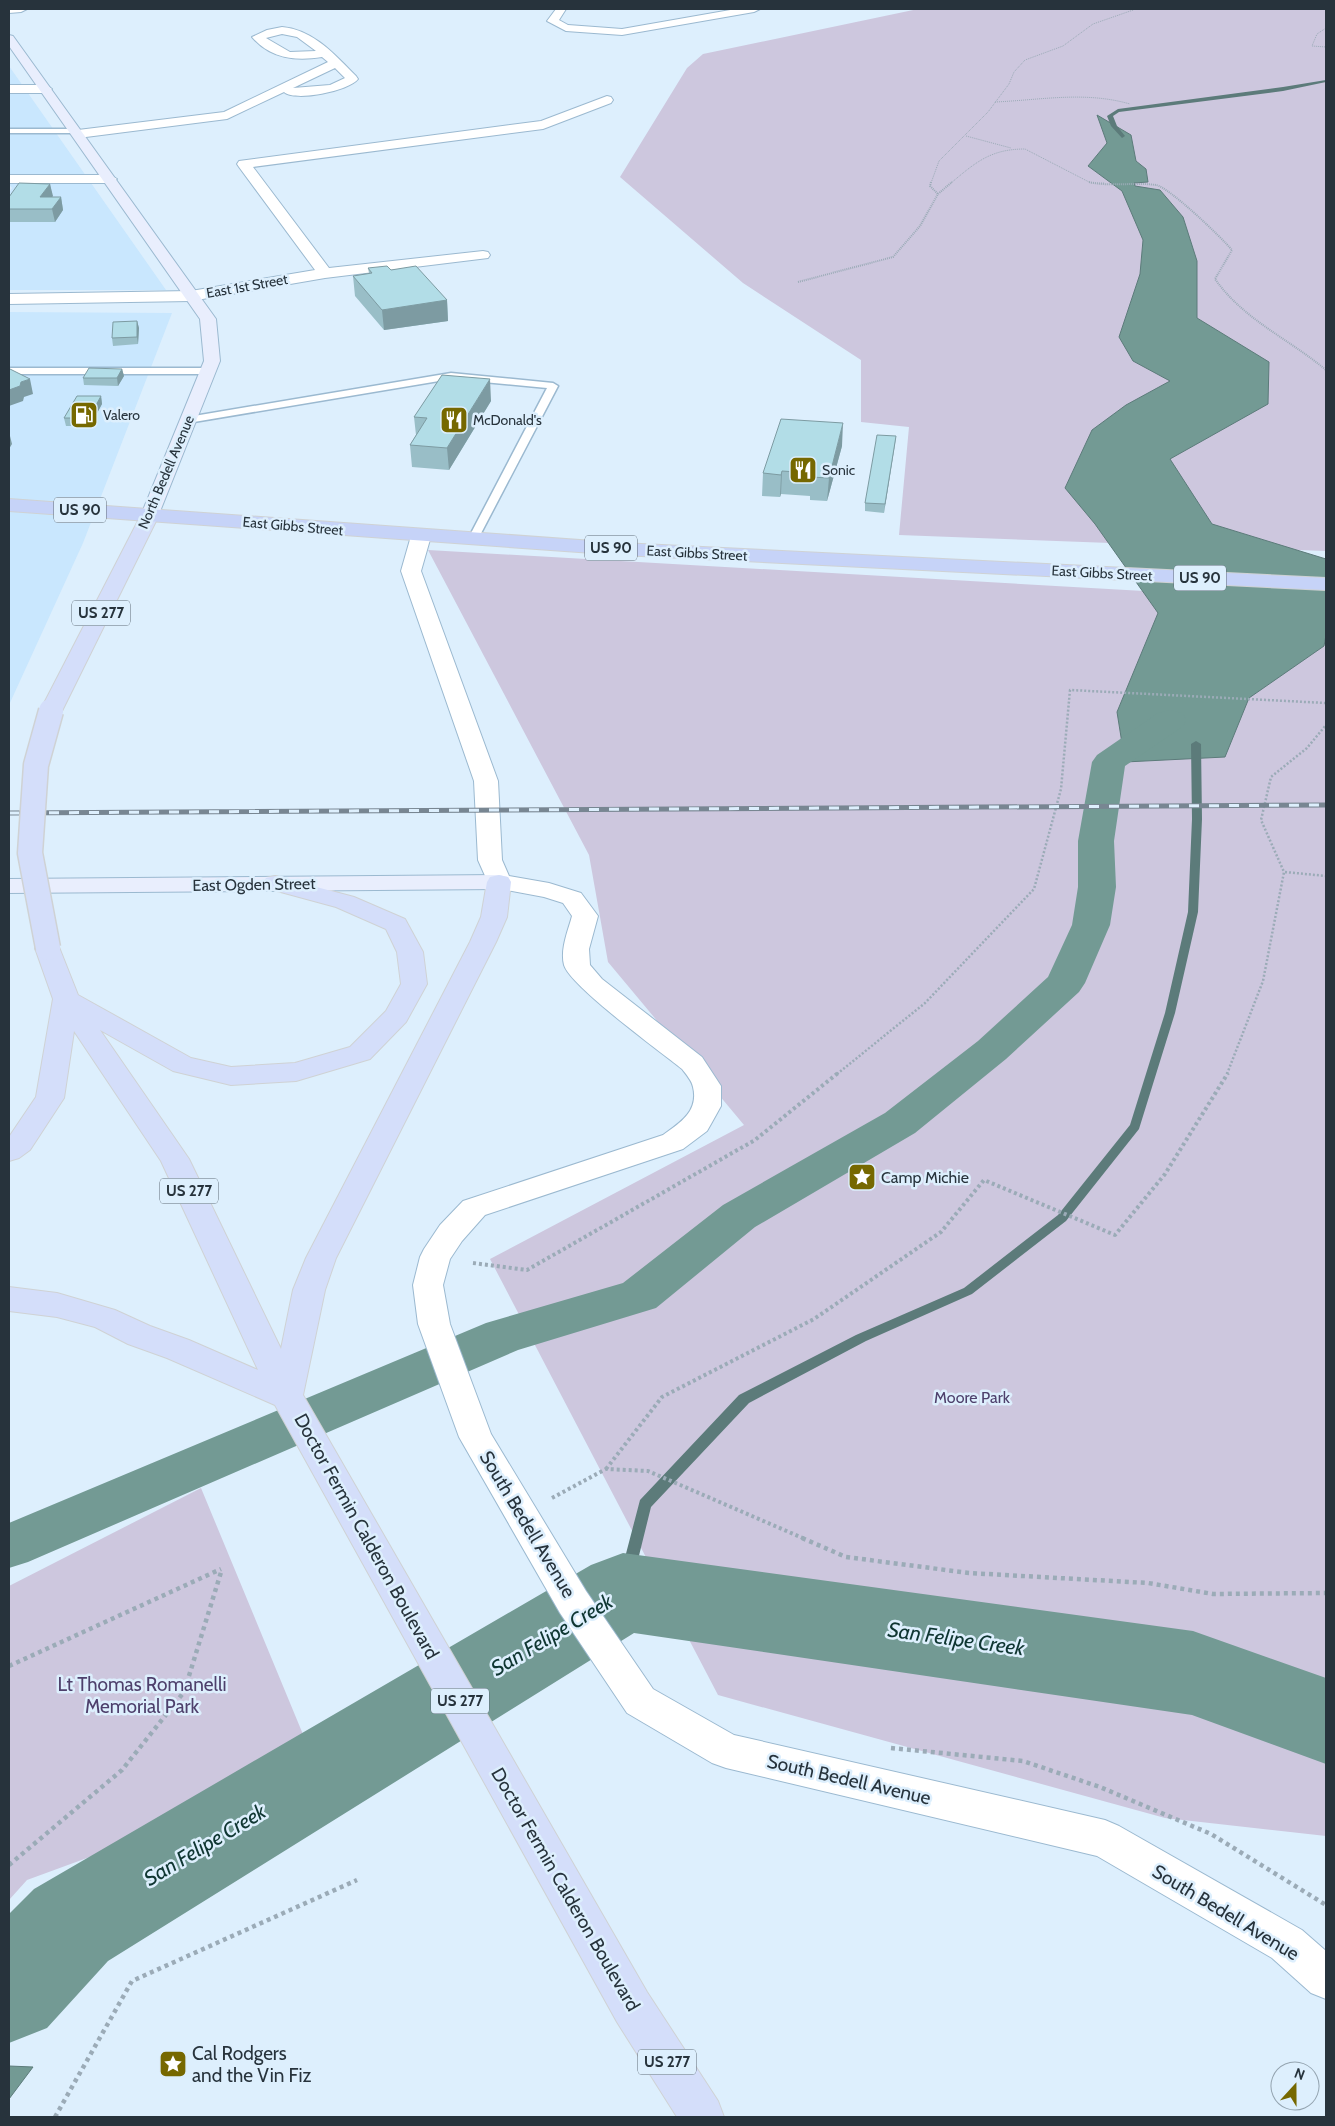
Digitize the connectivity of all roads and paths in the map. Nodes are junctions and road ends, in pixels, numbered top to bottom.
1 (21, 9) edge
2 (561, 9) edge
3 (754, 9) edge
4 (1136, 9) edge
5 (9, 10) edge
6 (1326, 28) edge
7 (9, 38) edge
8 (1326, 47) edge
9 (325, 53) dead end
10 (336, 63) junction
11 (9, 89) edge
12 (46, 89) junction
13 (270, 94) junction
14 (607, 100) dead end
15 (995, 102) junction
16 (1130, 104) dead end
17 (9, 131) edge
18 (77, 133) junction
19 (966, 136) junction
20 (1013, 149) junction
21 (9, 179) edge
22 (110, 179) junction
23 (938, 194) junction
24 (483, 255) dead end
25 (325, 273) junction
26 (798, 282) dead end
27 (192, 296) junction
28 (9, 300) edge
29 (1326, 370) edge
30 (9, 371) edge
31 (208, 371) junction
32 (188, 420) junction
33 (9, 505) edge
34 (150, 515) junction
35 (421, 536) junction
36 (473, 539) junction
37 (1326, 584) edge
38 (1326, 704) edge
39 (1326, 725) edge
40 (1284, 872) junction
41 (1326, 876) edge
42 (499, 882) junction
43 (275, 883) junction
44 (9, 886) edge
45 (48, 948) joint
46 (66, 999) junction
47 (9, 1151) edge
48 (435, 1257) junction
49 (9, 1299) edge
50 (288, 1396) junction
51 (606, 1468) junction
52 (518, 1504) junction
53 (1326, 1593) edge
54 (9, 1666) edge
55 (9, 1865) edge
56 (357, 1880) dead end
57 (1326, 1978) edge
58 (55, 2117) edge
59 (702, 2117) edge

1 - 5 street
2 - 3 street
4 - 15 path
6 - 8 path
7 - 12 main road, North Bedell Avenue
9 - 10 street
10 - 13 street
10 - 13 street
11 - 12 street
12 - 18 main road, North Bedell Avenue
13 - 18 street
14 - 25 street
15 - 16 path
15 - 19 path
17 - 18 lane
18 - 22 main road, North Bedell Avenue
19 - 20 path
19 - 23 path
20 - 23 path
20 - 29 path
21 - 22 street
22 - 27 main road, North Bedell Avenue
23 - 26 path
24 - 25 street, East 1st Street
25 - 27 street, East 1st Street
27 - 28 street, East 1st Street
27 - 31 main road, North Bedell Avenue
30 - 31 lane
31 - 32 main road, North Bedell Avenue
32 - 34 main road, North Bedell Avenue
32 - 36 lane
33 - 34 highway, East Gibbs Street / US 90
34 - 35 highway, East Gibbs Street / US 90
34 - 45 main road, North Bedell Avenue / US 277, bridge
35 - 36 highway, East Gibbs Street / US 90
35 - 42 street
36 - 37 highway, East Gibbs Street / US 90
38 - 48 path
39 - 40 path
40 - 41 path
40 - 51 path
42 - 43 main road, East Ogden Street
42 - 48 street, South Bedell Avenue
42 - 50 main road
43 - 44 main road, East Ogden Street
43 - 46 main road
45 - 46 main road, Doctor Fermin Calderon Boulevard / US 277
46 - 47 main road
46 - 50 main road, Doctor Fermin Calderon Boulevard / US 277
48 - 52 street, South Bedell Avenue
49 - 50 main road
50 - 59 main road, Doctor Fermin Calderon Boulevard / US 277
51 - 52 path
51 - 53 path
52 - 57 street, South Bedell Avenue
54 - 55 path
56 - 58 path

